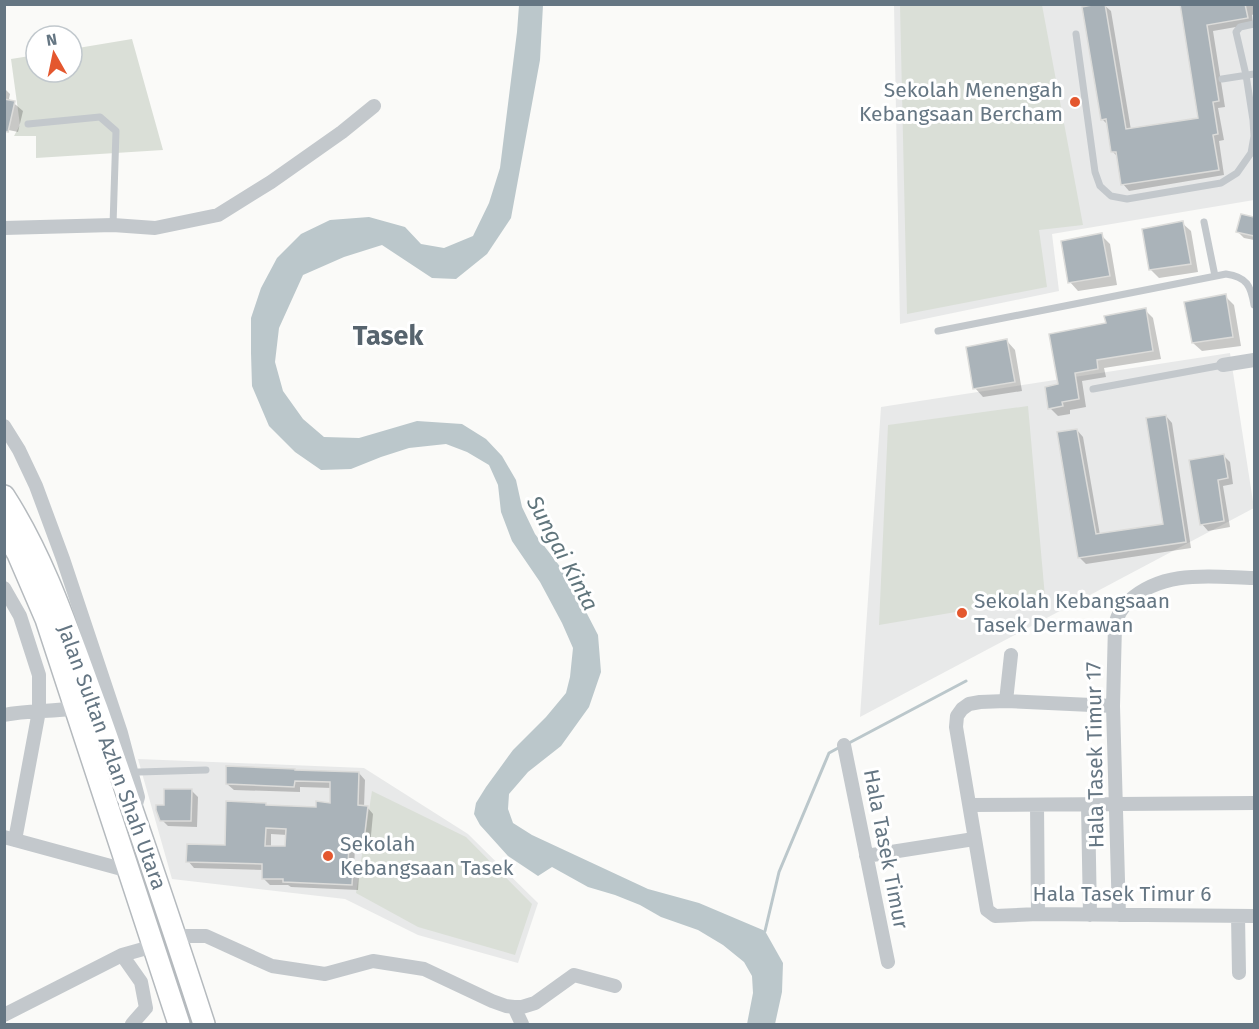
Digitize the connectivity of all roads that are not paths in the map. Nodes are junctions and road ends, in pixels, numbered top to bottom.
1 (1254, 24) edge
2 (1076, 34) dead end
3 (1254, 74) edge
4 (1246, 75) junction
5 (1222, 78) dead end
6 (374, 106) dead end
7 (28, 124) dead end
8 (1204, 222) dead end
9 (113, 225) junction
10 (4, 228) edge
11 (1215, 276) junction
12 (1254, 305) edge
13 (938, 331) dead end
14 (1254, 360) edge
15 (1223, 365) joint
16 (1093, 389) dead end
17 (4, 426) edge
18 (4, 496) edge
19 (4, 530) edge
20 (1254, 578) edge
21 (4, 588) edge
22 (1011, 655) dead end
23 (1006, 701) junction
24 (1113, 706) junction
25 (76, 708) junction
26 (39, 711) junction
27 (4, 715) edge
28 (102, 724) junction
29 (123, 741) junction
30 (844, 745) dead end
31 (206, 770) dead end
32 (132, 773) junction
33 (1254, 803) edge
34 (1115, 804) junction
35 (970, 805) junction
36 (1037, 805) junction
37 (1088, 805) junction
38 (134, 813) junction
39 (10, 839) edge
40 (974, 839) junction
41 (866, 856) junction
42 (129, 871) junction
43 (1038, 914) junction
44 (1090, 915) junction
45 (1119, 915) junction
46 (1238, 916) junction
47 (1254, 916) edge
48 (175, 936) junction
49 (154, 946) junction
50 (122, 955) junction
51 (888, 962) dead end
52 (1239, 973) dead end
53 (615, 986) dead end
54 (514, 1007) junction
55 (4, 1015) edge
56 (132, 1024) edge
57 (179, 1024) edge
58 (204, 1024) edge
59 (522, 1024) edge

1 - 4 lane
2 - 4 lane
3 - 4 lane
4 - 5 lane
6 - 9 street
7 - 9 lane
8 - 11 lane
9 - 10 street
11 - 12 lane
11 - 13 lane
14 - 15 street
15 - 16 lane
17 - 29 street
18 - 28 main road, Jalan Sultan Azlan Shah Utara
19 - 25 main road, Jalan Sultan Azlan Shah Utara
20 - 24 street, Hala Tasek Timur 17
21 - 26 street
22 - 23 street
23 - 24 street
23 - 35 street
24 - 34 street, Hala Tasek Timur 17
25 - 26 street
25 - 42 main road, Jalan Sultan Azlan Shah Utara
26 - 27 street
26 - 39 street
28 - 29 street
28 - 38 main road, Jalan Sultan Azlan Shah Utara
29 - 32 street
30 - 41 street, Hala Tasek Timur
31 - 32 lane
32 - 38 street
33 - 34 street
34 - 37 street
34 - 45 street, Hala Tasek Timur 17
35 - 36 street
35 - 40 street
36 - 37 street
36 - 43 street
37 - 44 street
38 - 48 main road, Jalan Sultan Azlan Shah Utara
39 - 42 street
40 - 41 street
40 - 43 street, Hala Tasek Timur 6
41 - 51 street, Hala Tasek Timur
42 - 49 main road, Jalan Sultan Azlan Shah Utara
43 - 44 street, Hala Tasek Timur 6
44 - 45 street, Hala Tasek Timur 6
45 - 46 street, Hala Tasek Timur 6
46 - 47 street, Hala Tasek Timur 6
46 - 52 street
48 - 54 street
48 - 58 main road, Jalan Sultan Azlan Shah Utara
49 - 50 street
49 - 57 main road, Jalan Sultan Azlan Shah Utara
50 - 55 street
50 - 56 street
53 - 54 street
54 - 59 street

